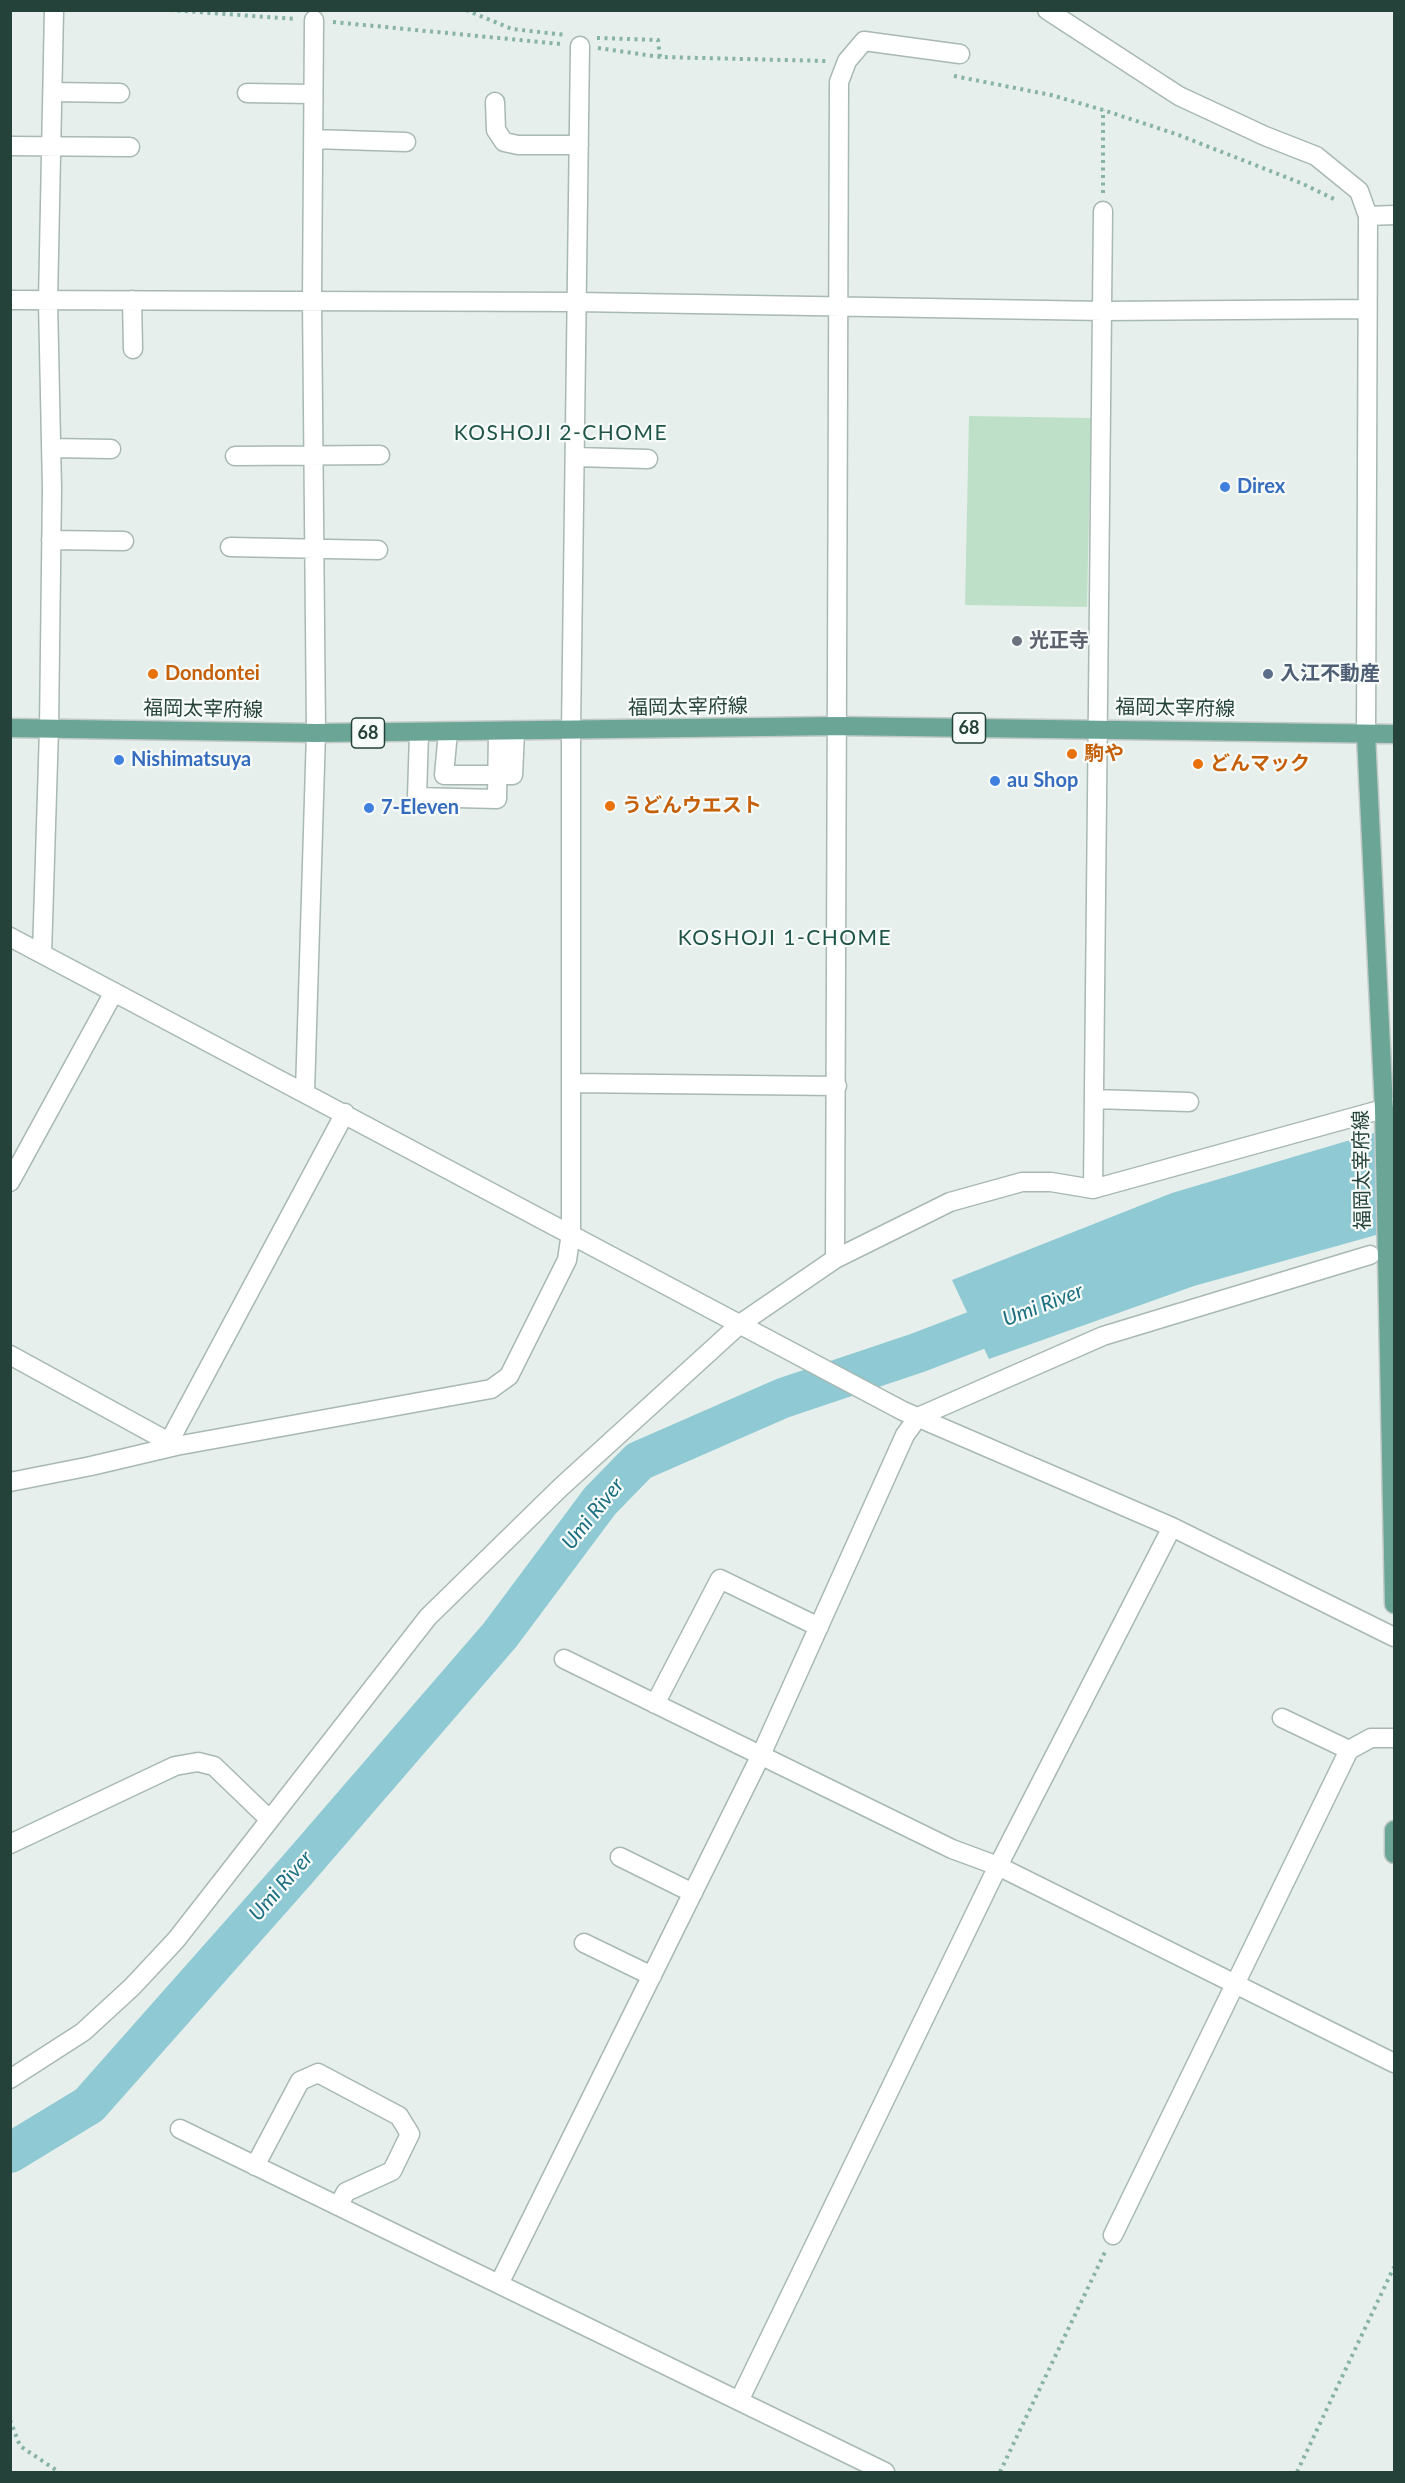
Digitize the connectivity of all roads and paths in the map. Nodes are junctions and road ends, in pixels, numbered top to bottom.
1 (54, 10) edge
2 (170, 10) edge
3 (1047, 10) edge
4 (203, 11) edge
5 (314, 20) junction
6 (580, 46) junction
7 (960, 54) dead end
8 (847, 61) junction
9 (951, 75) dead end
10 (53, 92) junction
11 (120, 93) dead end
12 (247, 93) dead end
13 (313, 94) junction
14 (495, 102) dead end
15 (1103, 110) junction
16 (313, 139) junction
17 (406, 142) dead end
18 (579, 145) junction
19 (10, 146) edge
20 (51, 146) junction
21 (130, 147) dead end
22 (1103, 211) joint
23 (1395, 215) edge
24 (1368, 216) junction
25 (10, 300) edge
26 (132, 300) junction
27 (312, 300) junction
28 (48, 301) junction
29 (578, 302) junction
30 (839, 308) junction
31 (1366, 309) junction
32 (1103, 312) junction
33 (133, 349) dead end
34 (51, 448) junction
35 (111, 449) dead end
36 (380, 455) dead end
37 (235, 456) dead end
38 (313, 456) junction
39 (575, 457) junction
40 (648, 459) dead end
41 (51, 540) junction
42 (124, 541) dead end
43 (230, 547) dead end
44 (314, 549) junction
45 (378, 550) dead end
46 (837, 726) junction
47 (10, 728) edge
48 (49, 729) junction
49 (1100, 729) junction
50 (448, 732) junction
51 (506, 732) junction
52 (572, 732) junction
53 (420, 733) junction
54 (316, 734) junction
55 (1395, 734) edge
56 (1366, 735) junction
57 (497, 775) junction
58 (10, 937) edge
59 (42, 954) junction
60 (114, 992) junction
61 (571, 1083) junction
62 (837, 1086) junction
63 (305, 1092) junction
64 (1094, 1099) junction
65 (1189, 1102) dead end
66 (1389, 1108) edge
67 (345, 1113) junction
68 (10, 1182) edge
69 (1093, 1189) junction
70 (571, 1233) junction
71 (1378, 1253) junction
72 (835, 1259) junction
73 (740, 1324) junction
74 (10, 1355) edge
75 (910, 1414) junction
76 (173, 1444) junction
77 (10, 1482) edge
78 (1172, 1527) junction
79 (1394, 1542) edge
80 (1395, 1604) edge
81 (819, 1627) junction
82 (1395, 1637) edge
83 (564, 1659) dead end
84 (655, 1704) junction
85 (1282, 1718) dead end
86 (1395, 1738) edge
87 (1348, 1750) junction
88 (761, 1755) junction
89 (269, 1819) junction
90 (1395, 1830) edge
91 (10, 1844) edge
92 (1395, 1854) edge
93 (620, 1857) dead end
94 (998, 1866) junction
95 (693, 1893) junction
96 (584, 1943) dead end
97 (652, 1976) junction
98 (1236, 1987) junction
99 (1395, 2063) edge
100 (10, 2079) edge
101 (180, 2129) dead end
102 (255, 2166) junction
103 (338, 2206) junction
104 (1113, 2235) joint
105 (1395, 2267) edge
106 (499, 2284) junction
107 (739, 2401) junction
108 (10, 2420) edge
109 (59, 2472) edge
110 (885, 2472) edge
111 (1000, 2472) edge
112 (1297, 2472) edge

1 - 10 street
2 - 4 path
3 - 24 street
4 - 5 path
5 - 6 path
5 - 13 street
6 - 8 path
6 - 18 street
7 - 8 street
8 - 30 street
9 - 15 path
10 - 11 street
10 - 20 street
12 - 13 street
13 - 16 street
14 - 18 street
15 - 22 path
15 - 24 path
16 - 17 street
16 - 27 street
18 - 29 street
19 - 20 street
20 - 21 street
20 - 28 street
22 - 32 street
23 - 24 street
24 - 31 street
25 - 28 street
26 - 27 street
26 - 28 street
26 - 33 street
27 - 29 street
27 - 38 street
28 - 34 street
29 - 30 street
29 - 39 street
30 - 32 street
30 - 46 street
31 - 32 street
31 - 56 street
32 - 49 street
34 - 35 street
34 - 41 street
36 - 38 street
37 - 38 street
38 - 44 street
39 - 40 street
39 - 52 street
41 - 42 street
41 - 48 street
43 - 44 street
44 - 45 street
44 - 54 street
46 - 49 main road, 福岡太宰府線 / 68
46 - 52 main road, 福岡太宰府線 / 68
46 - 62 street
47 - 48 main road, 福岡太宰府線 / 68
48 - 54 main road, 福岡太宰府線 / 68
48 - 59 street
49 - 56 main road, 福岡太宰府線 / 68
49 - 64 street
50 - 51 main road, 福岡太宰府線 / 68
50 - 53 main road, 福岡太宰府線 / 68
50 - 57 street
51 - 52 main road, 福岡太宰府線 / 68
51 - 57 street
52 - 61 street
53 - 54 main road, 福岡太宰府線 / 68
53 - 57 street
54 - 63 street
55 - 56 main road, 福岡太宰府線 / 68
56 - 66 main road, 福岡太宰府線
58 - 59 street
59 - 60 street
60 - 63 street
60 - 68 street
61 - 62 street
61 - 70 street
62 - 72 street
63 - 67 street
64 - 65 street
64 - 69 street
66 - 69 street
66 - 71 main road, 福岡太宰府線
67 - 70 street
67 - 76 street
69 - 72 street
70 - 73 street
70 - 76 street
71 - 75 street
71 - 79 main road, 福岡太宰府線
72 - 73 street
73 - 75 street
73 - 89 street
74 - 76 street
75 - 78 street
75 - 81 street
76 - 77 street
78 - 82 street
78 - 94 street
79 - 80 main road, 福岡太宰府線
81 - 84 street
81 - 88 street
83 - 84 street
84 - 88 street
85 - 87 street
86 - 87 street
87 - 98 street
88 - 94 street
88 - 95 street
89 - 91 street
89 - 100 street
90 - 92 main road
93 - 95 street
94 - 98 street
94 - 107 street
95 - 97 street
96 - 97 street
97 - 106 street
98 - 99 street
98 - 104 street
101 - 102 street
102 - 103 street
102 - 103 street
103 - 106 street
104 - 111 path
105 - 112 path
106 - 107 street
107 - 110 street
108 - 109 path

